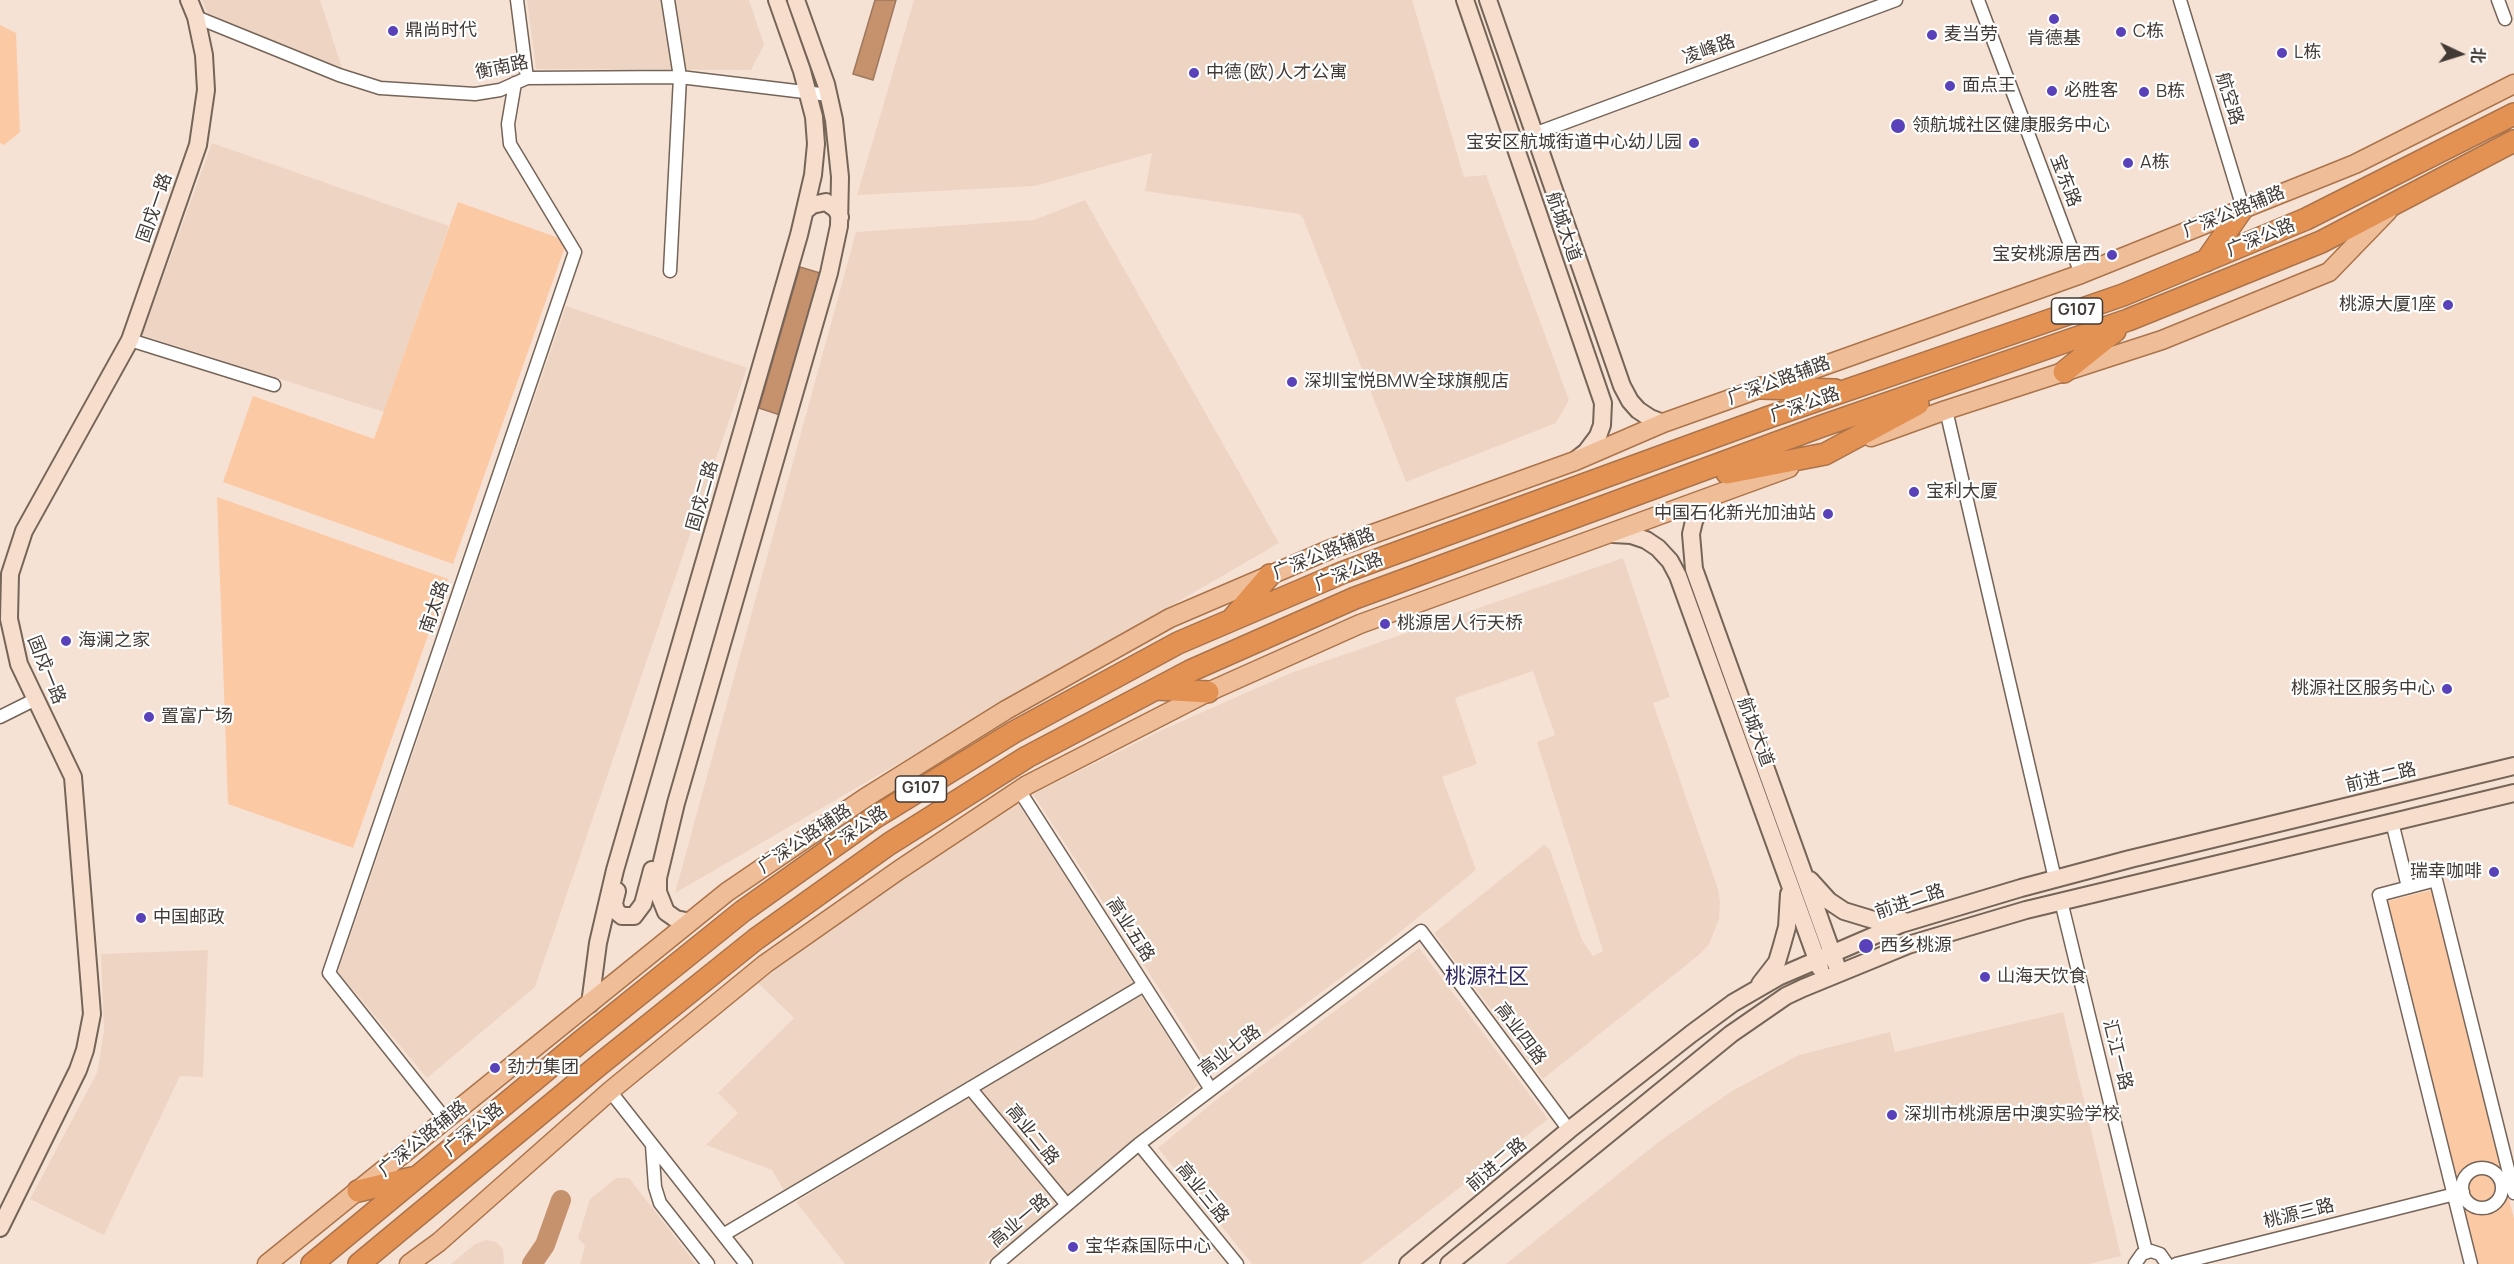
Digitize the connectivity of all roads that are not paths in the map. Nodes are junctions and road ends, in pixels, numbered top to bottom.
1 (189, 0) edge
2 (517, 0) edge
3 (668, 0) edge
4 (777, 0) edge
5 (796, 0) edge
6 (1465, 0) edge
7 (1488, 0) edge
8 (1896, 0) edge
9 (1978, 0) edge
10 (2180, 0) edge
11 (2498, 0) edge
12 (196, 17) junction
13 (2505, 19) dead end
14 (680, 77) junction
15 (527, 78) junction
16 (515, 83) junction
17 (2514, 84) edge
18 (808, 91) junction
19 (829, 95) junction
20 (2514, 114) edge
21 (1534, 134) junction
22 (2514, 141) edge
23 (2395, 203) junction
24 (2242, 208) junction
25 (806, 210) junction
26 (840, 218) junction
27 (2206, 261) junction
28 (670, 271) dead end
29 (2081, 274) junction
30 (1598, 315) junction
31 (2128, 320) junction
32 (1575, 323) junction
33 (130, 340) junction
34 (2064, 372) junction
35 (1973, 374) junction
36 (274, 385) dead end
37 (1761, 388) junction
38 (1848, 390) junction
39 (1946, 410) junction
40 (1663, 423) junction
41 (1825, 454) junction
42 (1575, 461) junction
43 (1670, 483) junction
44 (1713, 496) junction
45 (1613, 534) junction
46 (5, 572) edge
47 (1270, 575) junction
48 (1229, 621) junction
49 (1157, 689) junction
50 (1208, 692) junction
51 (36, 699) junction
52 (0, 717) edge
53 (2514, 766) edge
54 (1018, 790) junction
55 (2514, 793) edge
56 (638, 794) junction
57 (676, 802) junction
58 (2392, 822) junction
59 (1794, 872) junction
60 (2055, 879) junction
61 (2408, 887) junction
62 (2061, 901) junction
63 (1923, 916) junction
64 (690, 922) junction
65 (1421, 931) joint
66 (1824, 956) junction
67 (1832, 976) junction
68 (1144, 985) junction
69 (1752, 991) junction
70 (590, 1004) junction
71 (970, 1088) junction
72 (1210, 1088) junction
73 (610, 1091) junction
74 (446, 1120) junction
75 (1569, 1130) junction
76 (1139, 1144) junction
77 (652, 1145) junction
78 (418, 1176) junction
79 (2510, 1185) edge
80 (358, 1191) junction
81 (2458, 1193) junction
82 (1066, 1205) junction
83 (0, 1228) edge
84 (723, 1235) junction
85 (2146, 1251) junction
86 (267, 1264) edge
87 (312, 1264) edge
88 (359, 1264) edge
89 (409, 1264) edge
90 (708, 1264) edge
91 (746, 1264) edge
92 (997, 1264) edge
93 (1237, 1264) edge
94 (1408, 1264) edge
95 (1449, 1264) edge
96 (2135, 1264) edge
97 (2167, 1264) edge
98 (2176, 1264) edge
99 (2471, 1264) edge

1 - 12 main road, 固戍一路
2 - 15 street
3 - 14 street
4 - 18 main road, 固戍二路
5 - 19 main road
6 - 32 main road, 航城大道
7 - 21 main road, 航城大道
8 - 21 street, 凌峰路
9 - 29 street, 宝东路
10 - 24 street, 航空路
11 - 13 street
12 - 16 street, 衡南路
12 - 33 main road, 固戍一路
14 - 15 street, 衡南路
14 - 18 street, 衡南路
14 - 28 street
15 - 16 street, 衡南路
16 - 74 street, 南太路
17 - 24 main road, 广深公路辅路
18 - 19 street, 衡南路
18 - 25 main road, 固戍二路
19 - 26 main road
20 - 27 highway, 广深公路 / G107
21 - 30 main road, 航城大道
22 - 23 highway, 广深公路 / G107
23 - 31 highway, 广深公路 / G107
23 - 34 main road
24 - 27 highway
24 - 29 main road, 广深公路辅路
25 - 26 main road
25 - 56 main road, 固戍二路
26 - 57 main road
27 - 38 highway, 广深公路 / G107
29 - 37 main road, 广深公路辅路
30 - 32 main road
30 - 40 main road, 航城大道
31 - 34 highway
31 - 35 highway, 广深公路 / G107
32 - 42 main road, 航城大道
33 - 36 street
33 - 46 main road, 固戍一路
34 - 39 main road
35 - 41 highway
35 - 43 highway, 广深公路 / G107
37 - 38 highway
37 - 40 main road, 广深公路辅路
38 - 48 highway, 广深公路 / G107
39 - 41 main road
39 - 60 street
40 - 42 main road, 广深公路辅路
41 - 43 highway
41 - 44 main road
42 - 47 main road, 广深公路辅路
43 - 49 highway, 广深公路 / G107
44 - 45 main road
44 - 59 main road, 航城大道
45 - 50 main road
45 - 59 main road, 航城大道
46 - 51 main road, 固戍一路
47 - 48 highway
47 - 64 main road, 广深公路辅路
48 - 78 highway, 广深公路 / G107
49 - 50 highway
49 - 88 highway, 广深公路 / G107
50 - 54 main road
51 - 52 street
51 - 83 main road, 固戍一路
53 - 60 main road, 前进二路
54 - 68 street, 高业五路
54 - 73 main road
55 - 58 main road
56 - 57 main road
56 - 70 main road, 固戍二路
57 - 64 main road
58 - 61 street
58 - 62 main road
59 - 63 main road
59 - 66 main road, 航城大道
59 - 69 main road
60 - 63 main road, 前进二路
61 - 79 street
61 - 81 street
62 - 67 main road
62 - 85 street, 汇江一路
63 - 66 main road, 前进二路
64 - 70 main road, 广深公路辅路
65 - 72 street, 高业七路
65 - 75 street, 高业四路
66 - 67 main road, 航城大道
66 - 69 main road, 前进二路
67 - 95 main road
68 - 71 street
68 - 72 street, 高业五路
69 - 75 main road, 前进二路
70 - 74 main road, 广深公路辅路
71 - 82 street, 高业二路
71 - 84 street
72 - 76 street, 高业七路
73 - 77 street
73 - 89 main road
74 - 80 main road, 广深公路辅路
75 - 94 main road, 前进二路
76 - 82 street, 高业七路
76 - 93 street, 高业三路
77 - 84 street
77 - 90 street
78 - 80 highway
78 - 87 highway, 广深公路 / G107
79 - 81 street
79 - 81 street
80 - 86 main road, 广深公路辅路
81 - 98 street, 桃源三路
81 - 99 street
82 - 92 street, 高业一路
84 - 91 street
85 - 96 street
85 - 97 street

